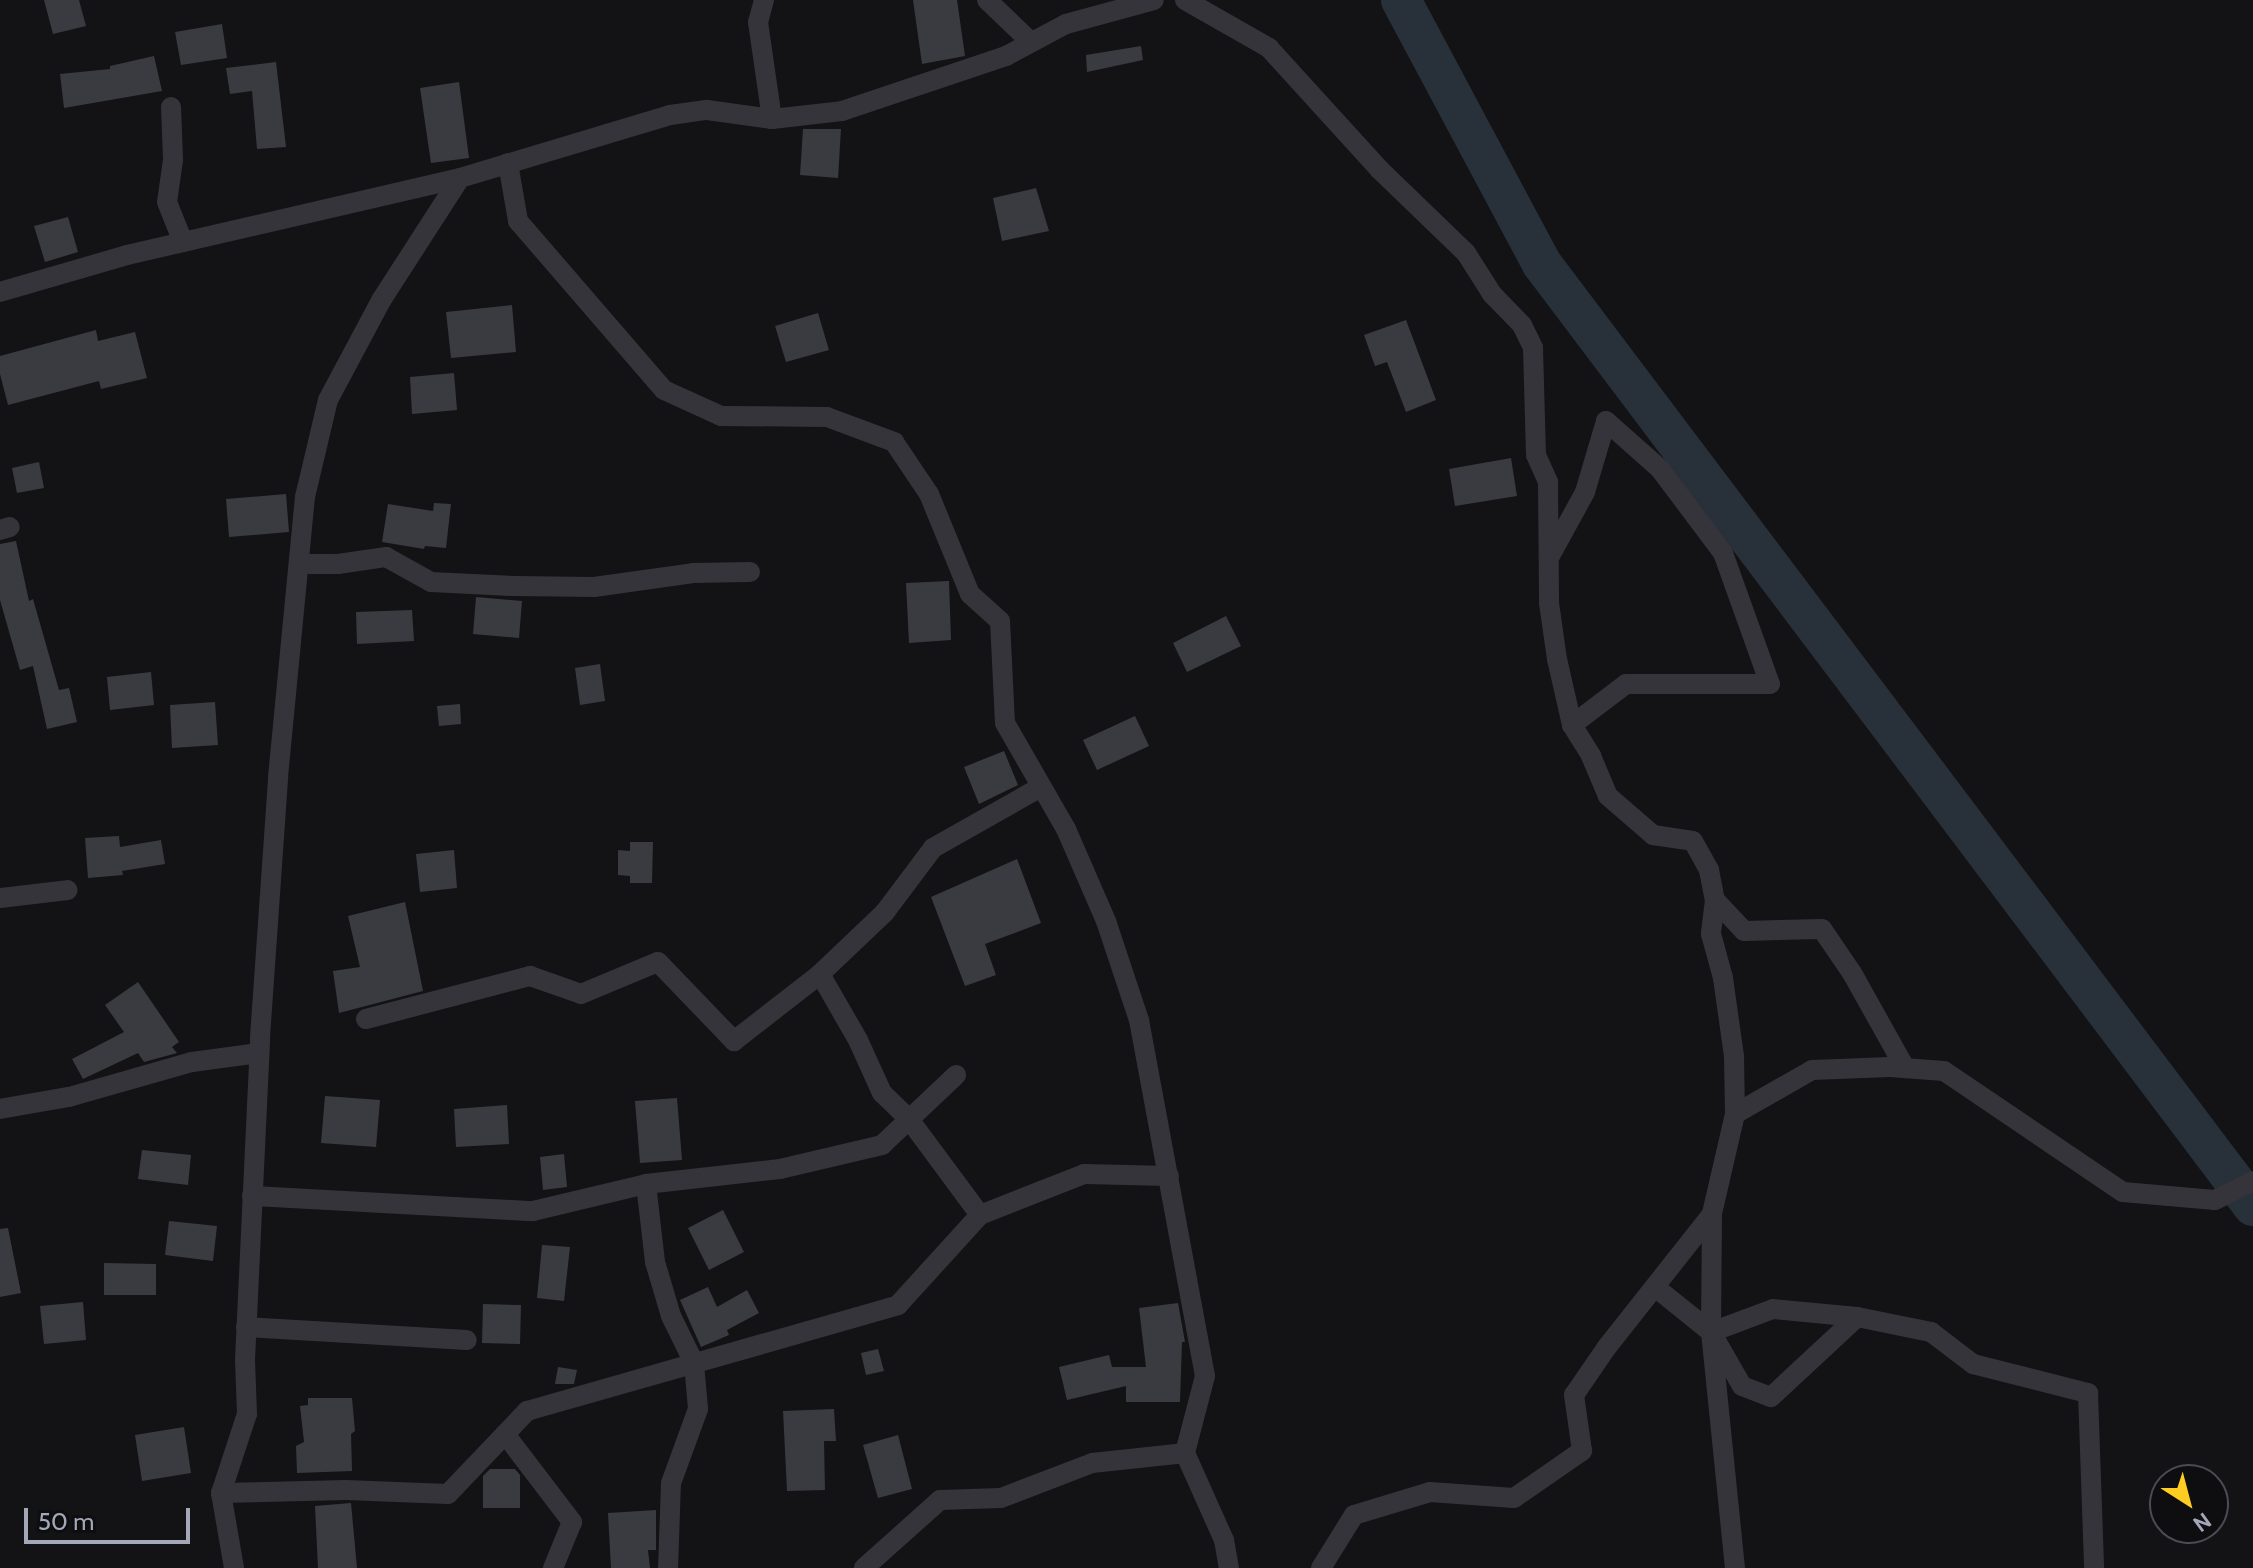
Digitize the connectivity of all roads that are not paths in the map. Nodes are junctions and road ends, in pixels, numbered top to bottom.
1 (764, 0) edge
2 (987, 0) edge
3 (1154, 0) edge
4 (1185, 0) edge
5 (1031, 42) junction
6 (171, 107) dead end
7 (772, 119) junction
8 (508, 163) junction
9 (460, 178) junction
10 (183, 242) junction
11 (0, 292) edge
12 (1549, 559) junction
13 (299, 564) junction
14 (750, 572) dead end
15 (1572, 725) junction
16 (1041, 787) junction
17 (68, 890) dead end
18 (0, 898) edge
19 (1715, 900) junction
20 (820, 974) junction
21 (366, 1019) dead end
22 (259, 1053) junction
23 (1905, 1068) junction
24 (956, 1075) dead end
25 (0, 1109) edge
26 (1735, 1114) junction
27 (909, 1119) junction
28 (1169, 1176) junction
29 (2253, 1181) edge
30 (646, 1184) junction
31 (252, 1196) junction
32 (1712, 1214) junction
33 (980, 1215) junction
34 (1655, 1287) junction
35 (1857, 1317) junction
36 (246, 1327) junction
37 (1711, 1332) junction
38 (467, 1340) dead end
39 (694, 1363) junction
40 (505, 1434) junction
41 (1185, 1453) junction
42 (221, 1493) junction
43 (234, 1568) edge
44 (553, 1568) edge
45 (668, 1568) edge
46 (864, 1568) edge
47 (1229, 1568) edge
48 (1321, 1568) edge
49 (1735, 1568) edge
50 (2094, 1568) edge

1 - 7 street
2 - 5 street
3 - 5 street
4 - 12 street
5 - 7 street
6 - 10 street
7 - 8 street
8 - 9 street
8 - 16 street
9 - 10 street
9 - 13 street
10 - 11 street
12 - 15 street
12 - 15 street
13 - 14 street
13 - 22 street
15 - 19 street
16 - 20 street
16 - 28 street
17 - 18 street
19 - 23 street
19 - 26 street
20 - 21 street
20 - 27 street
22 - 25 street
22 - 31 street
23 - 26 street
23 - 29 street
24 - 27 street
26 - 32 street
27 - 30 street
27 - 33 street
28 - 33 street
28 - 41 street
30 - 31 street
30 - 39 street
31 - 36 street
32 - 34 street
32 - 37 street
33 - 39 street
34 - 37 street
34 - 48 street
35 - 37 street
35 - 37 street
35 - 50 street
36 - 38 street
36 - 42 street
37 - 49 street
39 - 40 street
39 - 45 street
40 - 42 street
40 - 44 street
41 - 46 street
41 - 47 street
42 - 43 street

